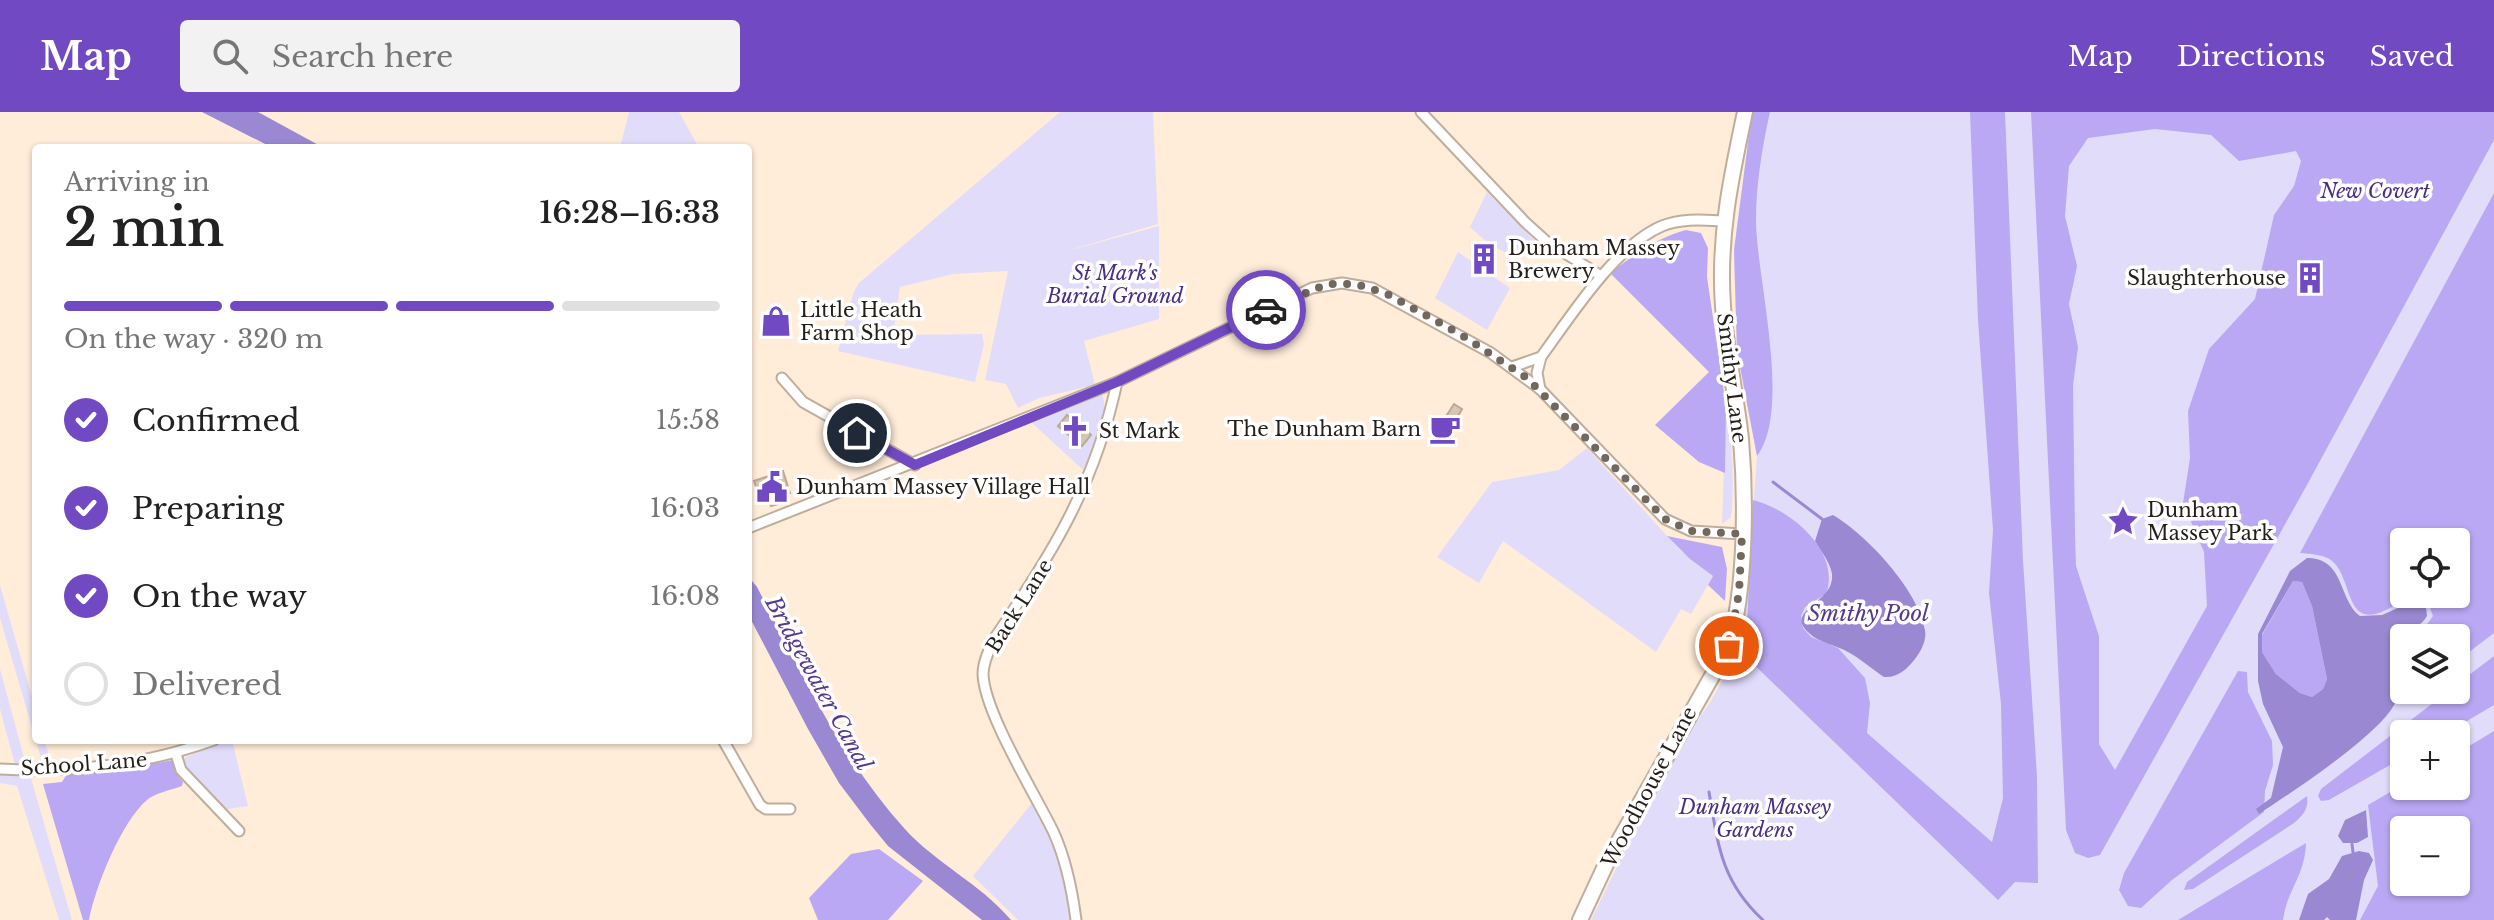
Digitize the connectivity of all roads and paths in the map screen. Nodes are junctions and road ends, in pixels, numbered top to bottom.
1 (1421, 112) edge
2 (1745, 112) edge
3 (1723, 221) junction
4 (1601, 276) junction
5 (1541, 357) junction
6 (1512, 367) junction
7 (782, 378) dead end
8 (1117, 382) junction
9 (1540, 389) junction
10 (915, 465) junction
11 (752, 526) edge
12 (1742, 534) junction
13 (203, 744) edge
14 (725, 744) edge
15 (176, 754) junction
16 (0, 769) edge
17 (790, 809) dead end
18 (239, 831) dead end
19 (1076, 920) edge
20 (1580, 920) edge

1 - 4 street
2 - 3 main road, Smithy Lane
3 - 4 street
3 - 12 main road, Smithy Lane
4 - 5 street
5 - 6 street
5 - 9 street
6 - 8 street
6 - 9 street
7 - 10 street
8 - 10 street
8 - 19 street, Back Lane
9 - 12 street
10 - 11 street
12 - 20 main road, Woodhouse Lane
13 - 15 street, School Lane
14 - 17 street
15 - 16 street, School Lane
15 - 18 street

